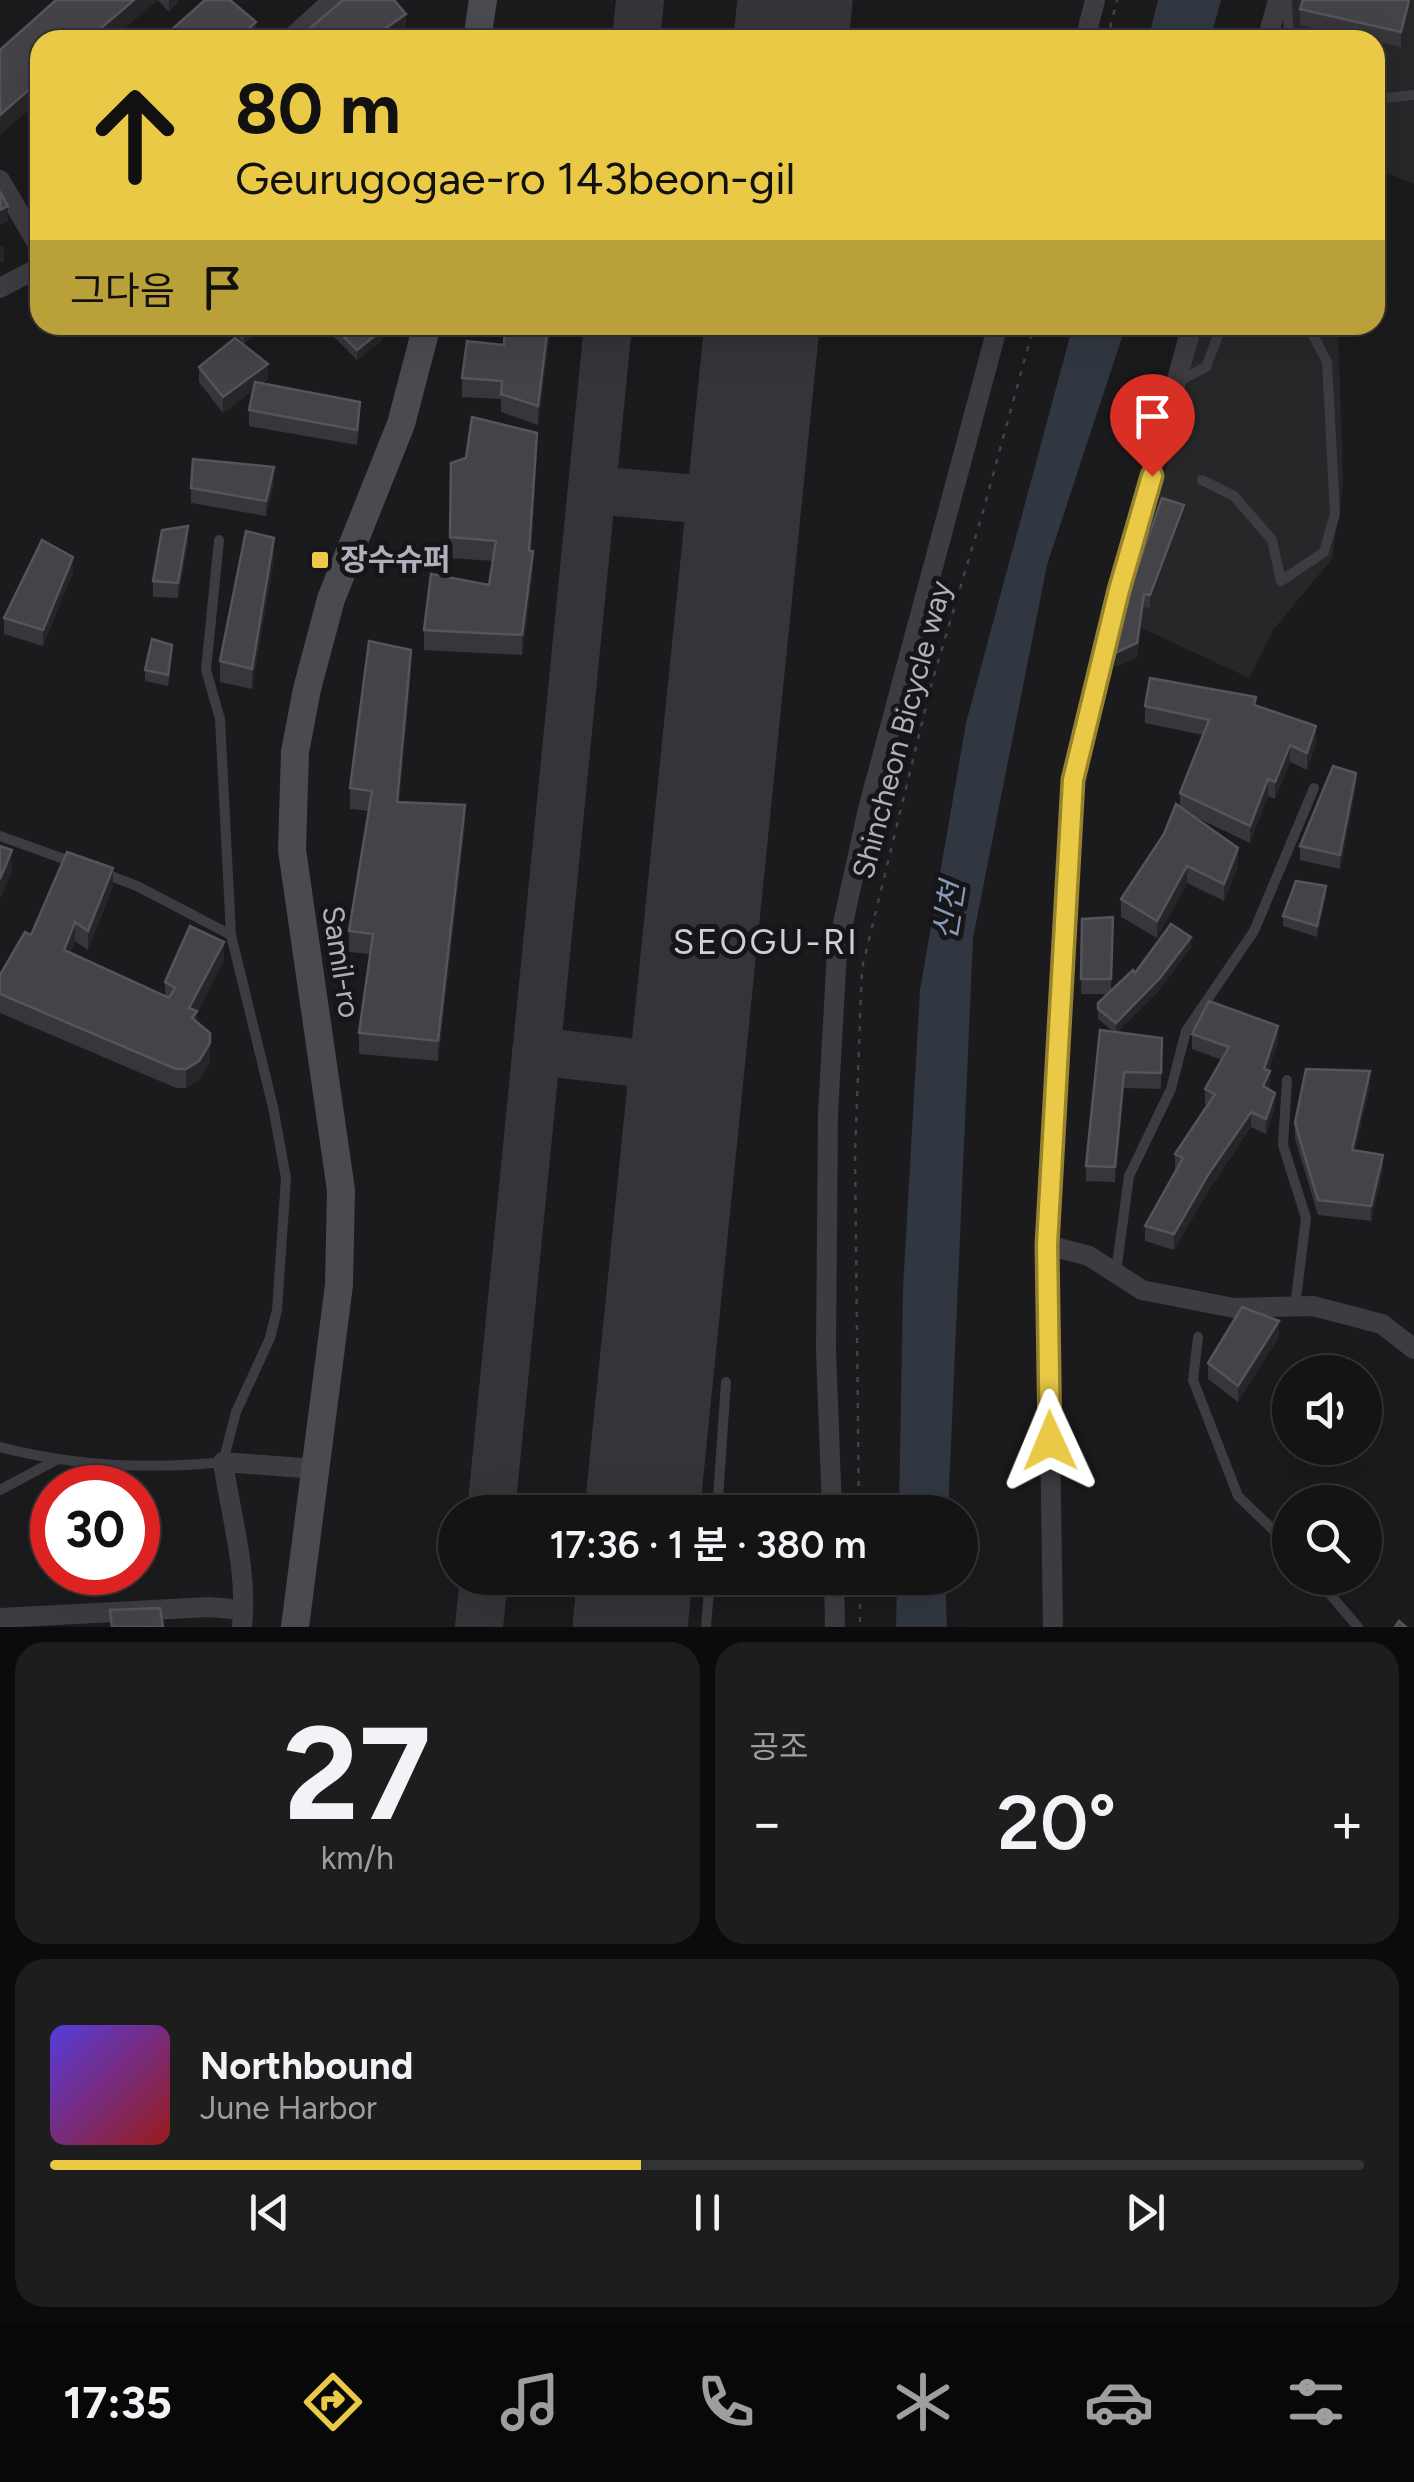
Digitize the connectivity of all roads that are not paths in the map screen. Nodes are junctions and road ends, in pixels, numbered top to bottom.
1 (332, 0) edge
2 (483, 0) edge
3 (1095, 0) edge
4 (1278, 0) edge
5 (1287, 0) edge
6 (300, 30) edge
7 (478, 30) edge
8 (1088, 30) edge
9 (1270, 30) edge
10 (1288, 30) edge
11 (1414, 95) edge
12 (1385, 97) edge
13 (0, 180) edge
14 (30, 231) edge
15 (30, 272) edge
16 (0, 288) edge
17 (424, 335) edge
18 (995, 335) edge
19 (1190, 335) edge
20 (1218, 335) edge
21 (1313, 335) edge
22 (1178, 382) junction
23 (1202, 480) dead end
24 (219, 540) dead end
25 (1314, 788) dead end
26 (0, 836) edge
27 (231, 935) junction
28 (1287, 1080) dead end
29 (1047, 1245) junction
30 (1116, 1273) junction
31 (1295, 1306) junction
32 (1198, 1337) dead end
33 (1414, 1350) edge
34 (726, 1382) dead end
35 (0, 1447) edge
36 (56, 1460) junction
37 (223, 1462) junction
38 (316, 1470) junction
39 (0, 1490) edge
40 (717, 1495) edge
41 (831, 1495) edge
42 (1272, 1524) edge
43 (709, 1595) edge
44 (834, 1595) edge
45 (1331, 1595) edge
46 (0, 1618) edge
47 (243, 1619) edge
48 (295, 1627) edge
49 (706, 1627) edge
50 (835, 1627) edge
51 (1052, 1627) edge
52 (1358, 1627) edge

1 - 6 street
2 - 7 main road
3 - 8 street
4 - 9 street
5 - 10 lane
11 - 12 lane
13 - 14 street
15 - 16 street
17 - 38 main road, Samil-ro
18 - 41 street
19 - 22 street
20 - 22 lane
21 - 23 lane
22 - 29 street
24 - 27 lane
25 - 30 lane
26 - 27 lane
27 - 37 lane
28 - 31 lane
29 - 30 street
29 - 51 street
30 - 31 street
31 - 33 street
32 - 42 lane
34 - 40 lane
35 - 36 lane
36 - 37 lane
36 - 39 lane
37 - 38 street
37 - 47 street
38 - 48 main road, Samil-ro
43 - 49 lane
44 - 50 street
45 - 52 lane
46 - 47 street

